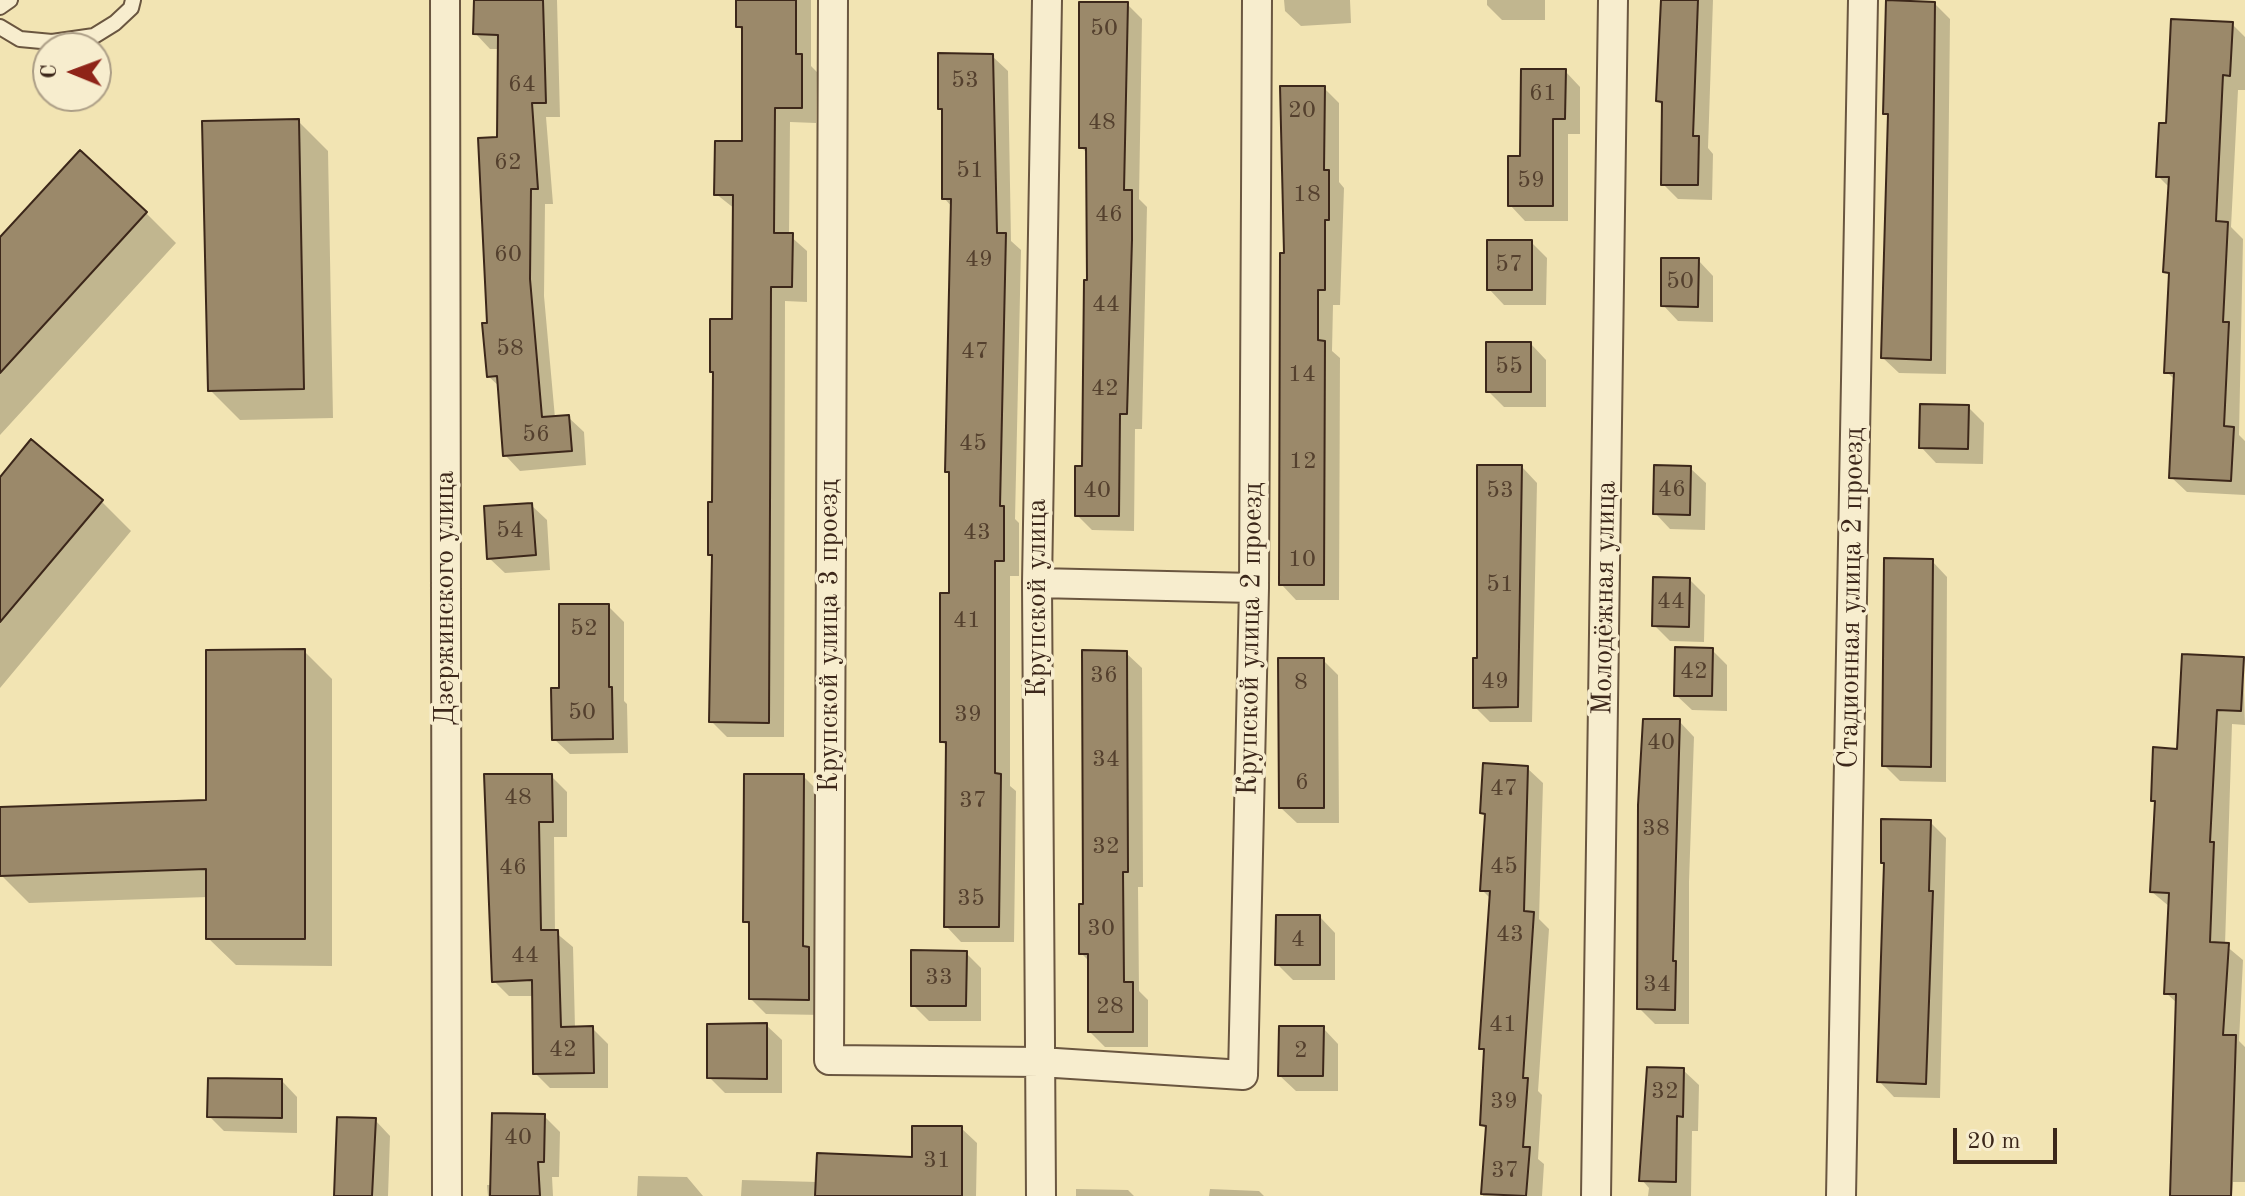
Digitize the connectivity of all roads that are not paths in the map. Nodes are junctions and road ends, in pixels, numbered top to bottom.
1 (10, 0) edge
2 (133, 0) edge
3 (445, 0) edge
4 (833, 0) edge
5 (1047, 0) edge
6 (1257, 0) edge
7 (1613, 0) edge
8 (1863, 0) edge
9 (0, 7) edge
10 (0, 27) edge
11 (1037, 583) junction
12 (1254, 588) junction
13 (1040, 1062) junction
14 (447, 1196) edge
15 (1041, 1196) edge
16 (1596, 1196) edge
17 (1841, 1196) edge

1 - 9 lane
2 - 10 lane
3 - 14 street, Дзержинского улица
4 - 13 street, Крупской улица 3 проезд
5 - 11 street, Крупской улица
6 - 12 street, Крупской улица 2 проезд
7 - 16 street, Молодёжная улица
8 - 17 street, Стадионная улица 2 проезд
11 - 12 street
11 - 13 street, Крупской улица
12 - 13 street, Крупской улица 2 проезд
13 - 15 street, Крупской улица

